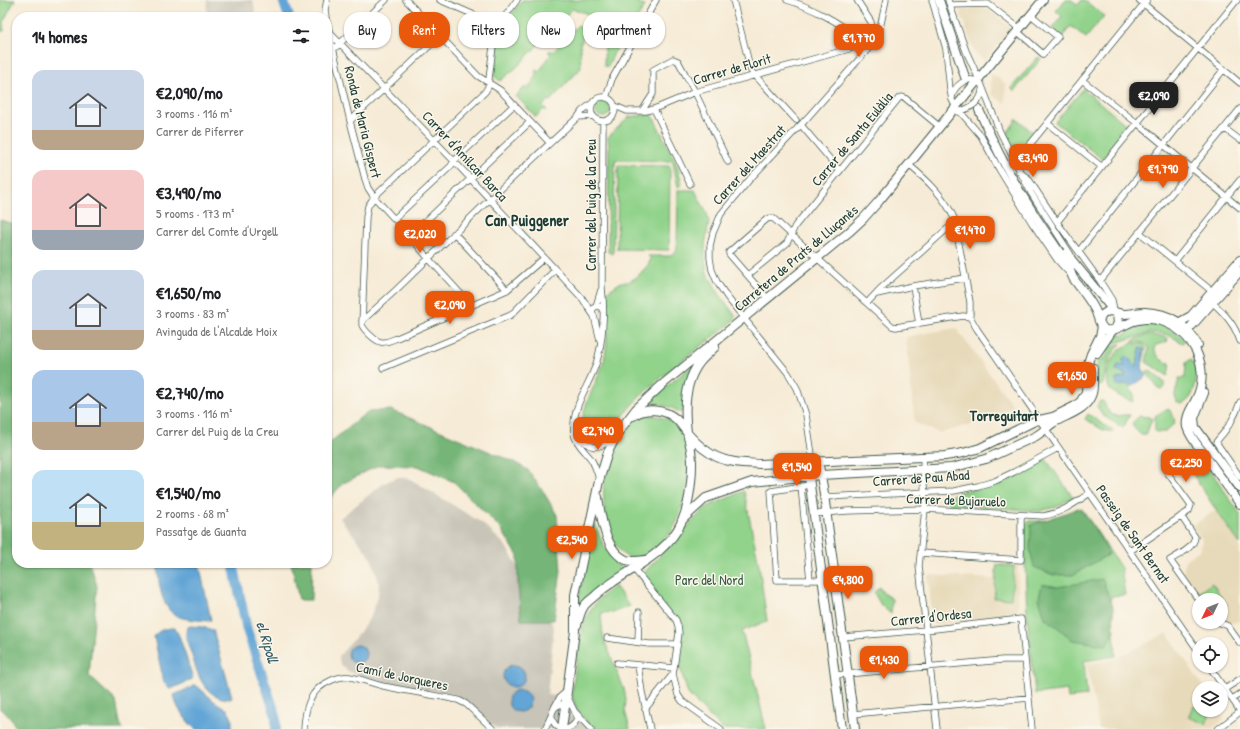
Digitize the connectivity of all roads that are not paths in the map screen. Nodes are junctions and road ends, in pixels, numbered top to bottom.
1 (327, 0) edge
2 (386, 0) edge
3 (406, 0) edge
4 (440, 0) edge
5 (517, 0) edge
6 (733, 0) edge
7 (787, 0) edge
8 (857, 0) edge
9 (886, 0) edge
10 (932, 0) edge
11 (939, 0) edge
12 (1044, 0) edge
13 (1139, 0) edge
14 (655, 1) edge
15 (796, 1) edge
16 (1237, 1) edge
17 (947, 2) edge
18 (988, 2) edge
19 (1146, 2) edge
20 (325, 12) edge
21 (417, 12) edge
22 (468, 12) edge
23 (508, 12) edge
24 (1031, 15) junction
25 (1019, 31) junction
26 (332, 35) edge
27 (872, 37) junction
28 (340, 43) junction
29 (857, 43) junction
30 (332, 46) edge
31 (450, 47) edge
32 (428, 48) edge
33 (493, 48) edge
34 (870, 48) junction
35 (1198, 48) junction
36 (333, 50) junction
37 (989, 67) junction
38 (1224, 69) junction
39 (970, 74) junction
40 (755, 75) junction
41 (1082, 80) junction
42 (489, 82) junction
43 (979, 82) junction
44 (1240, 83) edge
45 (385, 89) junction
46 (695, 92) junction
47 (606, 98) junction
48 (595, 101) junction
49 (514, 105) junction
50 (615, 106) junction
51 (958, 108) junction
52 (654, 109) junction
53 (1240, 109) edge
54 (642, 111) junction
55 (593, 116) junction
56 (578, 117) junction
57 (796, 120) dead end
58 (350, 121) junction
59 (603, 121) junction
60 (530, 122) junction
61 (1047, 123) junction
62 (1137, 124) junction
63 (801, 125) junction
64 (940, 127) junction
65 (1224, 128) junction
66 (434, 140) junction
67 (1240, 140) edge
68 (550, 142) junction
69 (1164, 146) junction
70 (454, 161) junction
71 (1014, 161) junction
72 (728, 162) dead end
73 (909, 165) junction
74 (1102, 167) junction
75 (1191, 168) junction
76 (840, 171) junction
77 (1019, 172) junction
78 (470, 178) junction
79 (1240, 180) edge
80 (690, 184) dead end
81 (374, 197) junction
82 (1226, 197) junction
83 (490, 199) junction
84 (1240, 208) edge
85 (394, 219) junction
86 (1057, 222) junction
87 (956, 224) junction
88 (1139, 232) junction
89 (454, 233) junction
90 (791, 235) junction
91 (410, 236) junction
92 (1079, 251) junction
93 (428, 258) junction
94 (544, 258) junction
95 (818, 258) junction
96 (1240, 260) edge
97 (1175, 261) junction
98 (555, 270) junction
99 (1080, 271) junction
100 (748, 275) junction
101 (1072, 276) junction
102 (1236, 276) edge
103 (965, 278) junction
104 (1100, 281) junction
105 (913, 286) junction
106 (602, 288) junction
107 (507, 290) junction
108 (1213, 292) junction
109 (876, 294) junction
110 (582, 298) junction
111 (768, 300) junction
112 (868, 303) junction
113 (1213, 303) junction
114 (472, 306) junction
115 (595, 307) junction
116 (1115, 312) junction
117 (603, 313) junction
118 (594, 315) junction
119 (970, 317) junction
120 (745, 318) junction
121 (362, 321) junction
122 (737, 324) junction
123 (919, 324) junction
124 (1101, 324) junction
125 (1179, 325) junction
126 (1114, 330) junction
127 (1188, 330) junction
128 (600, 340) junction
129 (1240, 341) edge
130 (383, 368) dead end
131 (1240, 402) edge
132 (629, 418) junction
133 (1039, 420) junction
134 (574, 428) junction
135 (1045, 430) junction
136 (619, 431) junction
137 (687, 433) junction
138 (1058, 448) junction
139 (923, 457) junction
140 (813, 461) junction
141 (924, 470) junction
142 (1167, 472) dead end
143 (821, 475) junction
144 (809, 476) junction
145 (1240, 477) edge
146 (599, 481) junction
147 (806, 486) junction
148 (1240, 488) edge
149 (925, 492) junction
150 (598, 493) junction
151 (1090, 493) junction
152 (824, 496) junction
153 (1240, 504) edge
154 (925, 509) junction
155 (826, 513) junction
156 (814, 514) junction
157 (1021, 515) junction
158 (1181, 516) junction
159 (682, 520) junction
160 (1130, 551) junction
161 (921, 553) junction
162 (648, 559) junction
163 (634, 569) junction
164 (810, 580) junction
165 (823, 580) junction
166 (1193, 593) edge
167 (839, 610) junction
168 (638, 612) dead end
169 (827, 612) junction
170 (1228, 626) edge
171 (926, 630) junction
172 (575, 631) junction
173 (843, 637) junction
174 (607, 638) dead end
175 (638, 642) junction
176 (1192, 642) edge
177 (1240, 643) edge
178 (677, 644) junction
179 (1026, 660) junction
180 (617, 663) dead end
181 (638, 665) junction
182 (930, 667) junction
183 (673, 671) junction
184 (848, 674) junction
185 (836, 675) junction
186 (1240, 679) edge
187 (1228, 687) edge
188 (567, 691) junction
189 (1228, 693) edge
190 (1240, 694) edge
191 (1029, 698) junction
192 (1232, 699) junction
193 (568, 705) junction
194 (934, 707) junction
195 (645, 709) junction
196 (553, 711) junction
197 (1240, 712) edge
198 (576, 713) junction
199 (853, 714) junction
200 (559, 728) edge
201 (570, 728) edge
202 (304, 729) edge
203 (493, 729) edge
204 (545, 729) edge
205 (549, 729) edge
206 (591, 729) edge
207 (650, 729) edge
208 (721, 729) edge
209 (842, 729) edge
210 (855, 729) edge
211 (937, 729) edge
212 (1032, 729) edge
213 (1218, 729) edge

1 - 20 street
2 - 28 street
3 - 21 street
4 - 22 street
5 - 23 street
6 - 40 street
7 - 15 street
8 - 27 street
9 - 27 street
10 - 51 street
11 - 39 street
12 - 24 street, Carretera de Prats de Lluçanès
13 - 19 street
14 - 47 street
15 - 29 street
16 - 35 street
17 - 18 street
17 - 39 street
18 - 25 street
19 - 35 street
19 - 41 street
24 - 25 street, Carretera de Prats de Lluçanès
24 - 25 street
25 - 37 street, Carretera de Prats de Lluçanès
26 - 28 street, Carrer d'Amílcar Barca
27 - 29 street
27 - 34 street
28 - 36 street
28 - 45 street, Carrer d'Amílcar Barca
29 - 34 street
29 - 40 street, Carrer de Florit
30 - 36 street, Ronda de Maria Gispert
31 - 42 street
32 - 45 street
33 - 42 street
34 - 63 street, Carrer del Maestrat
35 - 38 street
35 - 62 street
36 - 58 street, Ronda de Maria Gispert
37 - 39 street
37 - 43 street, Carretera de Prats de Lluçanès
38 - 44 street
38 - 69 street
39 - 43 street
40 - 46 street, Carrer de Florit
40 - 57 street
41 - 61 street
41 - 62 street
42 - 49 street
42 - 66 street
43 - 51 street, Carretera de Prats de Lluçanès
43 - 51 street, Carretera de Prats de Lluçanès
43 - 51 street, Carretera de Prats de Lluçanès
43 - 71 street
45 - 58 street
45 - 66 street, Carrer d'Amílcar Barca
46 - 52 street, Carrer de Florit
46 - 54 street
46 - 72 street
47 - 48 street
47 - 50 street
48 - 55 street
48 - 56 street
49 - 60 street
49 - 70 street
50 - 54 street, Carrer de Florit
50 - 59 street
51 - 64 street, Carretera de Prats de Lluçanès
51 - 101 street
52 - 54 street, Carrer de Florit
52 - 80 street
53 - 65 street
55 - 56 street
55 - 59 street
56 - 68 street
58 - 81 street, Ronda de Maria Gispert
59 - 106 street, Carrer del Puig de la Creu
60 - 68 street
60 - 78 street
61 - 71 street
61 - 74 street
62 - 69 street
62 - 74 street
63 - 76 street
63 - 120 street, Carrer del Maestrat
64 - 73 street, Carretera de Prats de Lluçanès
64 - 76 street, Carrer de Santa Eulàlia
65 - 67 street
65 - 75 street
66 - 70 street, Carrer d'Amílcar Barca
66 - 81 street
68 - 83 street
69 - 75 street
69 - 92 street
70 - 78 street, Carrer d'Amílcar Barca
70 - 85 street
71 - 77 street
73 - 87 street
73 - 95 street, Carretera de Prats de Lluçanès
74 - 86 street
75 - 82 street
75 - 88 street
76 - 90 street, Carrer de Santa Eulàlia
77 - 86 street
77 - 99 street
78 - 83 street, Carrer d'Amílcar Barca
78 - 91 street
79 - 82 street
81 - 85 street
81 - 121 street, Ronda de Maria Gispert
82 - 84 street
82 - 97 street
83 - 89 street
83 - 94 street, Carrer d'Amílcar Barca
85 - 91 street
86 - 92 street
87 - 103 street
87 - 109 street
88 - 97 street
88 - 104 street
89 - 93 street
89 - 107 street
90 - 95 street
90 - 100 street, Carrer de Santa Eulàlia
90 - 100 street
91 - 93 street
92 - 104 street
93 - 114 street
93 - 121 street
94 - 98 street, Carrer d'Amílcar Barca
94 - 107 street
95 - 111 street, Carretera de Prats de Lluçanès
95 - 112 street
96 - 102 street
97 - 108 street
98 - 110 street, Carrer d'Amílcar Barca
98 - 130 street
99 - 101 street
99 - 116 street
100 - 111 street
101 - 124 street
102 - 108 street
102 - 113 street
103 - 105 street
103 - 119 street
104 - 116 street
105 - 109 street
105 - 123 street
106 - 115 street, Carrer del Puig de la Creu
106 - 117 street, Carrer del Puig de la Creu
107 - 114 street
108 - 125 street
109 - 112 street
110 - 115 street, Carrer d'Amílcar Barca
110 - 118 street, Carrer d'Amílcar Barca
111 - 120 street, Carretera de Prats de Lluçanès
112 - 123 street
113 - 127 street
113 - 129 street
114 - 121 street
115 - 117 street
115 - 118 street
116 - 124 street
116 - 125 street
116 - 126 street
117 - 118 street
117 - 128 street, Carrer del Puig de la Creu
118 - 128 street, Carrer del Puig de la Creu
119 - 123 street
119 - 133 street, Passeig de Sant Bernat
120 - 122 street, Carretera de Prats de Lluçanès
120 - 140 street, Carrer del Maestrat
122 - 132 street, Carretera de Prats de Lluçanès
122 - 137 street, Carretera de Prats de Lluçanès
124 - 126 street
124 - 133 street
125 - 126 street
125 - 127 street
125 - 153 street
126 - 135 street
127 - 148 street
128 - 134 street, Carrer del Puig de la Creu
131 - 145 street
132 - 136 street, Carretera de Prats de Lluçanès
132 - 137 street, Carretera de Prats de Lluçanès
133 - 135 street, Passeig de Sant Bernat
133 - 139 street
134 - 136 street
134 - 146 street, Carrer del Puig de la Creu
135 - 138 street, Passeig de Sant Bernat
135 - 141 street
136 - 146 street, Carretera de Prats de Lluçanès
137 - 140 street
137 - 159 street, Carretera de Prats de Lluçanès
138 - 149 street, Carrer de Pau Abad
138 - 151 street, Passeig de Sant Bernat
139 - 140 street
139 - 141 street
140 - 143 street
140 - 144 street
141 - 143 street
141 - 149 street
142 - 158 street
143 - 144 street
143 - 152 street
144 - 147 street
144 - 159 street
146 - 150 street, Carretera de Prats de Lluçanès
147 - 156 street
147 - 164 street
147 - 164 street
149 - 152 street, Carrer de Pau Abad
149 - 154 street
150 - 162 street, Carretera de Prats de Lluçanès
150 - 172 street, Carretera de Prats de Lluçanès
151 - 157 street, Carrer de Bujaruelo
151 - 160 street, Passeig de Sant Bernat
152 - 155 street
154 - 155 street, Carrer de Bujaruelo
154 - 157 street, Carrer de Bujaruelo
154 - 161 street
155 - 156 street, Carrer de Bujaruelo
155 - 167 street
156 - 165 street
157 - 161 street
158 - 160 street
158 - 166 street
159 - 162 street, Carretera de Prats de Lluçanès
160 - 176 street, Passeig de Sant Bernat
161 - 171 street
162 - 163 street, Carretera de Prats de Lluçanès
163 - 172 street, Carretera de Prats de Lluçanès
163 - 178 street
164 - 165 street
165 - 169 street
167 - 169 street
167 - 173 street
168 - 175 street
169 - 185 street
170 - 177 street
171 - 173 street, Carrer d'Ordesa
171 - 179 street, Carrer d'Ordesa
171 - 182 street
172 - 188 street, Carretera de Prats de Lluçanès
173 - 184 street
174 - 175 street
175 - 178 street
178 - 183 street
179 - 182 street
179 - 191 street
180 - 181 street
181 - 183 street
181 - 195 street
182 - 184 street
182 - 194 street
183 - 195 street
183 - 208 street
184 - 185 street
184 - 199 street
185 - 209 street
186 - 187 street
188 - 193 street, Carretera de Prats de Lluçanès
188 - 196 street
189 - 192 street
190 - 192 street
191 - 194 street
191 - 212 street
192 - 197 street
193 - 196 street
193 - 198 street
193 - 200 street, Carretera de Prats de Lluçanès
194 - 199 street
194 - 211 street
195 - 207 street
196 - 200 street
196 - 204 street
197 - 213 street
198 - 201 street
198 - 206 street
199 - 210 street
200 - 205 street
202 - 203 street, Camí de Jorqueres

